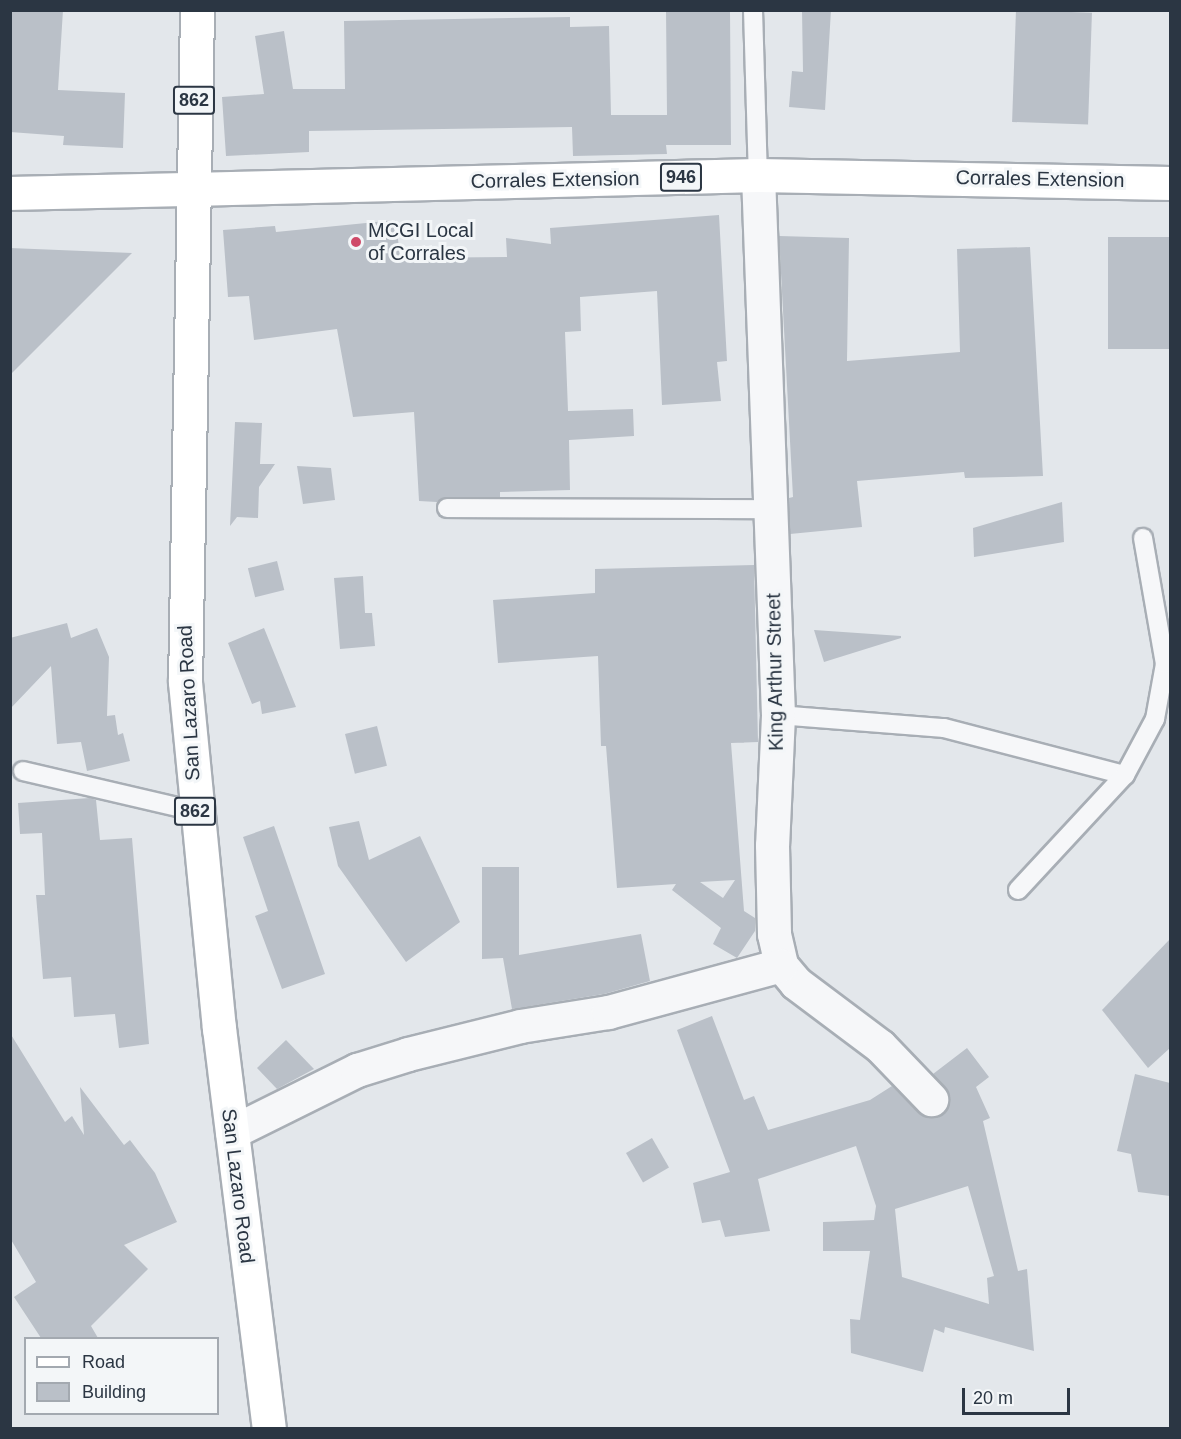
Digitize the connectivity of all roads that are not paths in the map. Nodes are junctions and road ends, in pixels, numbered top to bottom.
1 (197, 10) edge
2 (753, 10) edge
3 (758, 175) junction
4 (1170, 183) edge
5 (190, 189) junction
6 (10, 193) edge
7 (447, 508) dead end
8 (772, 509) junction
9 (1143, 538) dead end
10 (778, 715) junction
11 (23, 771) dead end
12 (1125, 775) junction
13 (195, 811) junction
14 (1018, 890) dead end
15 (781, 965) junction
16 (931, 1099) dead end
17 (232, 1132) junction
18 (269, 1428) edge

1 - 5 main road, 862
2 - 3 lane
3 - 4 main road, Corrales Extension / 946
3 - 5 main road, Corrales Extension / 946
3 - 8 street, King Arthur Street
5 - 6 main road, Corrales Extension / 946
5 - 13 main road, San Lazaro Road / 862
7 - 8 lane
8 - 10 street, King Arthur Street
9 - 12 lane
10 - 12 lane
10 - 15 street, King Arthur Street
11 - 13 lane
12 - 14 lane
13 - 17 main road, San Lazaro Road / 862
15 - 16 street
15 - 17 street
17 - 18 main road, San Lazaro Road / 862

